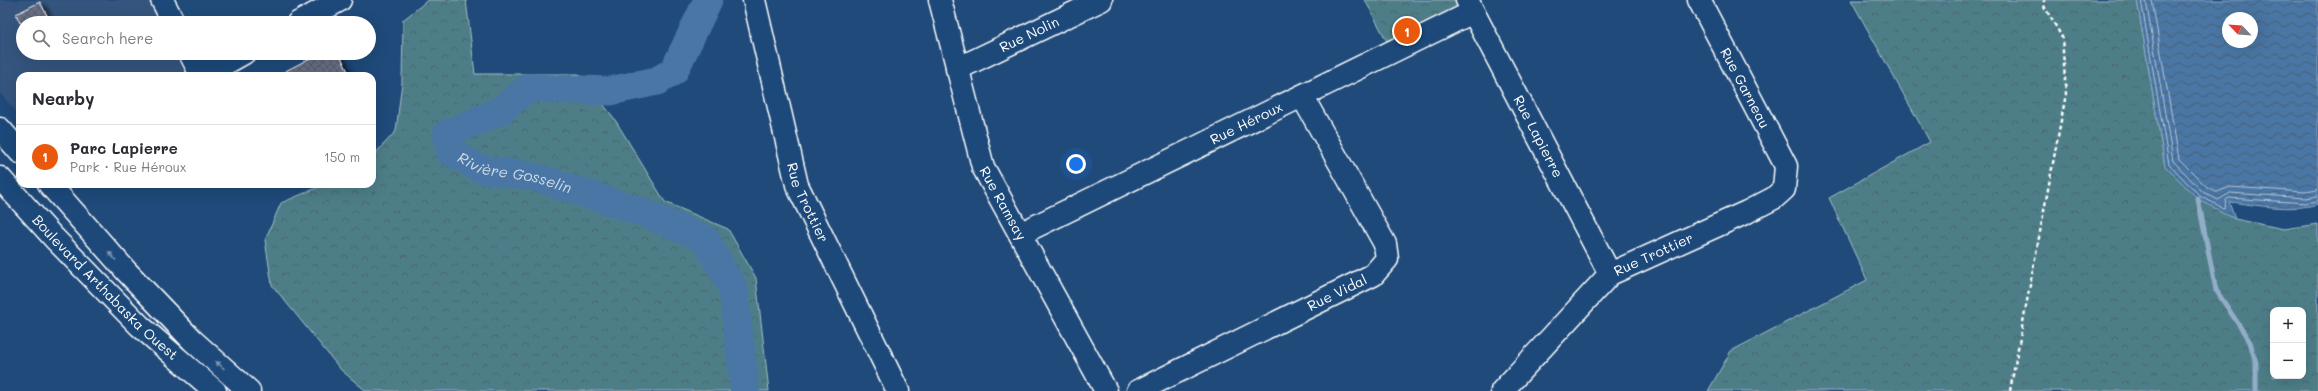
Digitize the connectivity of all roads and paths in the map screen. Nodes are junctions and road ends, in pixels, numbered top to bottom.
1 (162, 0) edge
2 (340, 0) edge
3 (754, 0) edge
4 (940, 0) edge
5 (1101, 0) edge
6 (1699, 0) edge
7 (2044, 0) edge
8 (1470, 6) edge
9 (170, 16) edge
10 (311, 16) edge
11 (194, 60) edge
12 (232, 60) edge
13 (957, 70) junction
14 (1302, 96) junction
15 (0, 129) edge
16 (16, 147) edge
17 (1786, 177) joint
18 (0, 178) edge
19 (53, 188) edge
20 (1020, 234) junction
21 (1610, 274) junction
22 (215, 391) edge
23 (249, 391) edge
24 (898, 391) edge
25 (1106, 391) edge
26 (1138, 391) edge
27 (1502, 391) edge
28 (2010, 391) edge

1 - 9 street
2 - 10 street
3 - 24 street, Rue Trottier
4 - 13 street, Rue Ramsay
5 - 13 street, Rue Nolin
6 - 17 street, Rue Garneau
7 - 28 path
8 - 14 street, Rue Héroux
8 - 21 street, Rue Lapierre
11 - 12 street
13 - 20 street, Rue Ramsay
14 - 20 street, Rue Héroux
14 - 26 street, Rue Vidal
15 - 16 street
17 - 21 street, Rue Trottier
18 - 22 street, Boulevard Arthabaska Ouest
23 -> 19 street, Boulevard Arthabaska Ouest
20 - 25 street, Rue Ramsay
21 - 27 street, Rue Trottier

